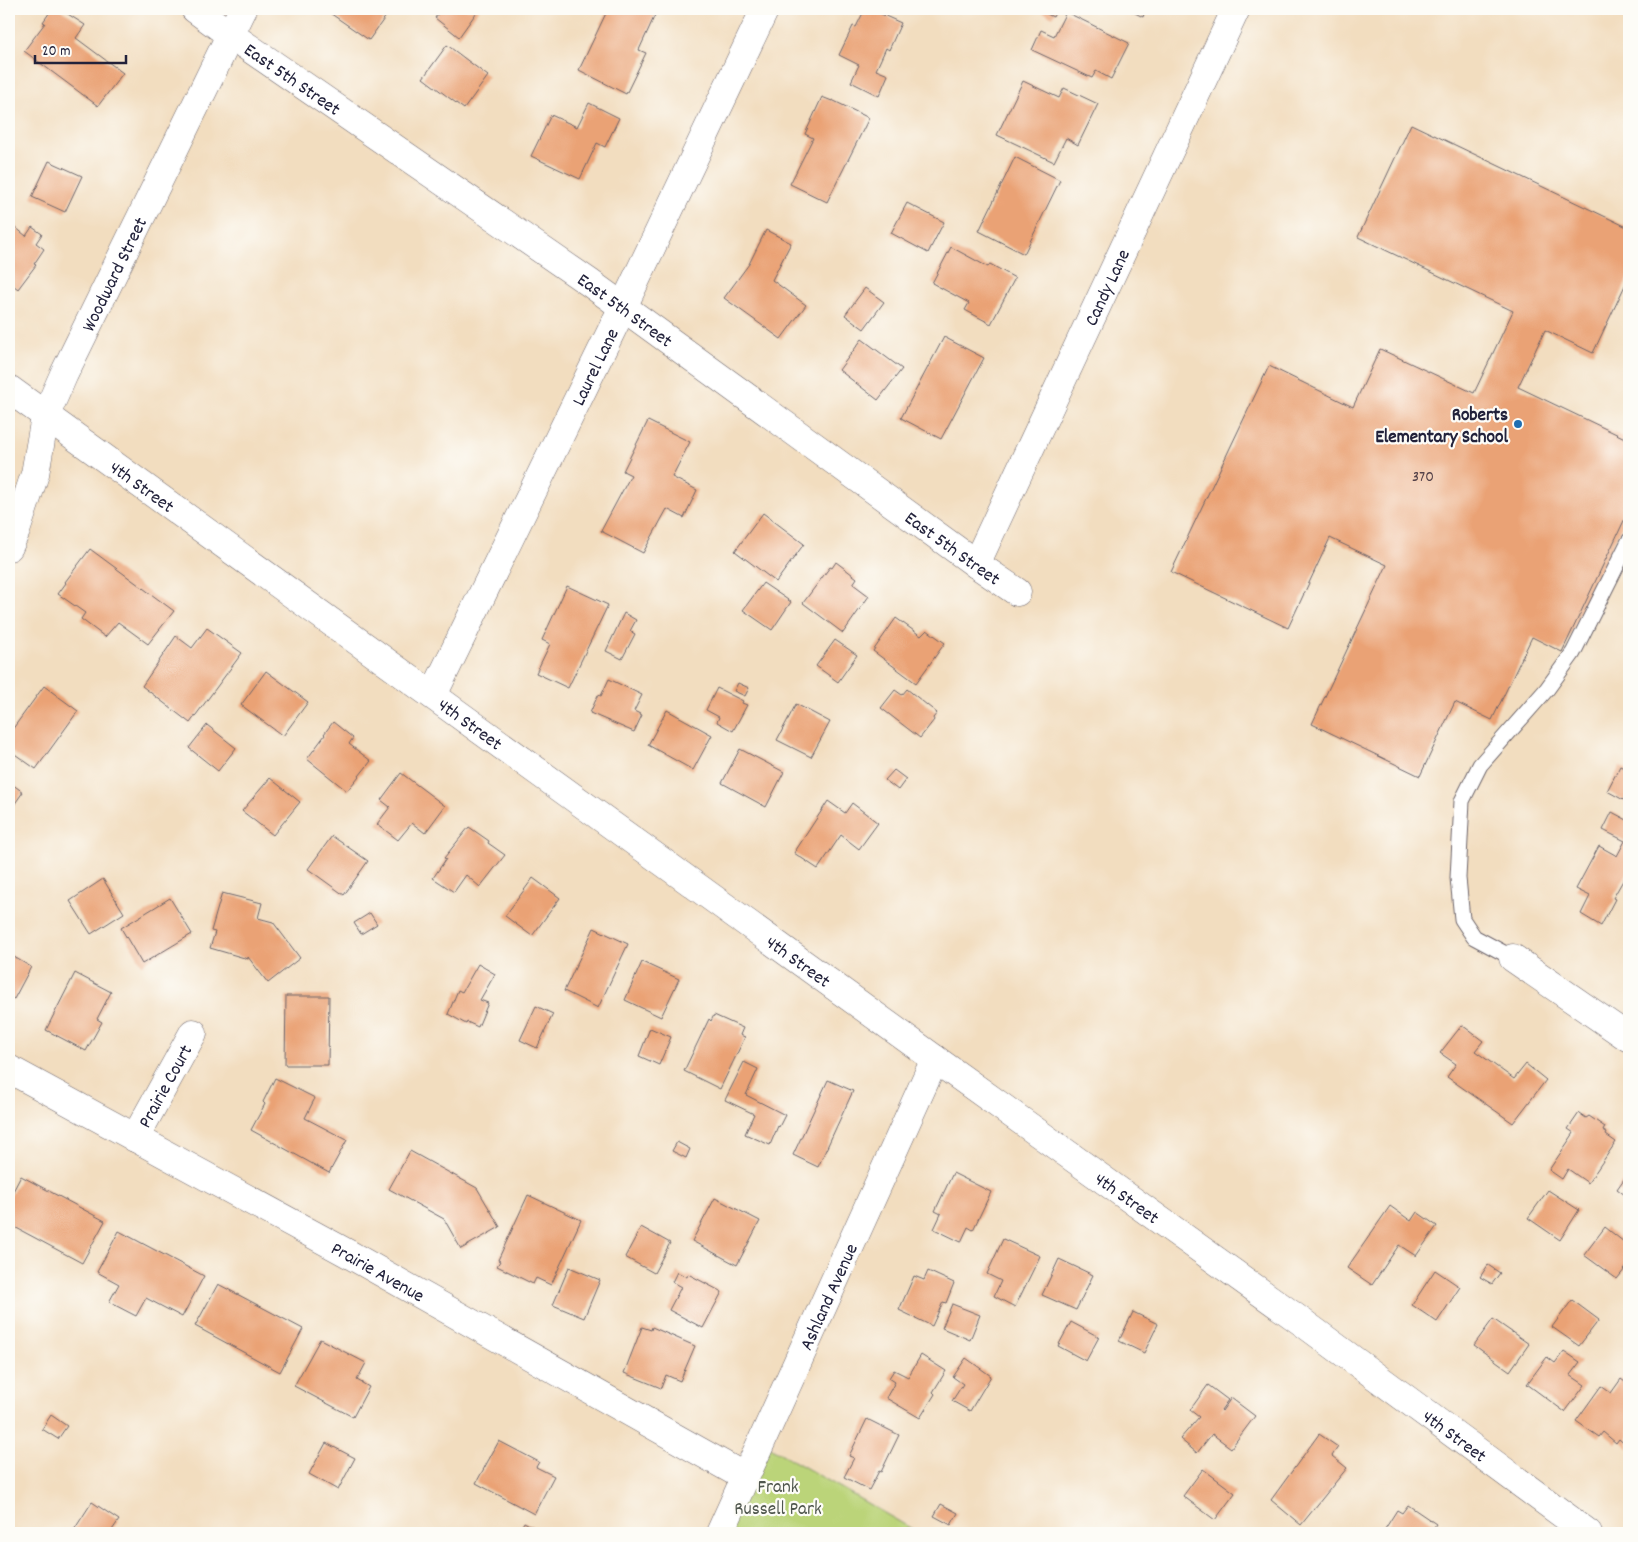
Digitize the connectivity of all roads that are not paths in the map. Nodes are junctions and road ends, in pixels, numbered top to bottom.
1 (194, 9) edge
2 (243, 9) edge
3 (765, 9) edge
4 (1236, 9) edge
5 (229, 34) junction
6 (623, 307) junction
7 (9, 389) edge
8 (45, 417) junction
9 (1629, 541) edge
10 (9, 547) edge
11 (976, 564) junction
12 (1017, 592) dead end
13 (433, 695) junction
14 (1513, 958) joint
15 (192, 1033) dead end
16 (1629, 1038) edge
17 (934, 1059) junction
18 (9, 1070) edge
19 (135, 1138) junction
20 (746, 1477) junction
21 (720, 1533) edge
22 (1588, 1533) edge

1 - 5 street, East 5th Street
2 - 5 street, Woodward Street
3 - 6 street, Laurel Lane
4 - 11 street, Candy Lane
5 - 6 street, East 5th Street
5 - 8 street, Woodward Street
6 - 11 street, East 5th Street
6 - 13 street, Laurel Lane
7 - 8 street, 4th Street
8 - 10 street, Woodward Street
8 - 13 street, 4th Street
9 - 14 lane
11 - 12 street, East 5th Street
13 - 17 street, 4th Street
14 - 16 street
15 - 19 street, Prairie Court
17 - 20 street, Ashland Avenue
17 - 22 street, 4th Street
18 - 19 street, Prairie Avenue
19 - 20 street, Prairie Avenue
20 - 21 street, Ashland Avenue

